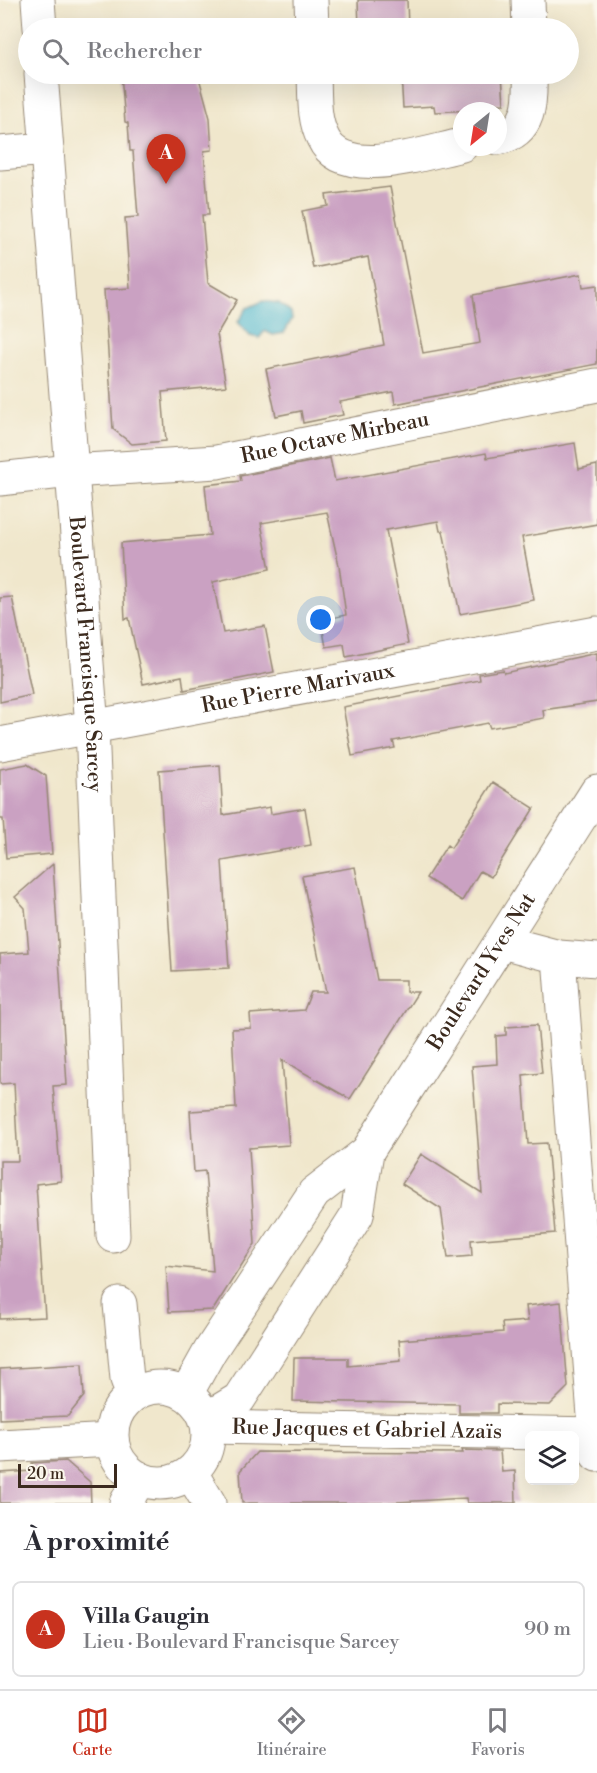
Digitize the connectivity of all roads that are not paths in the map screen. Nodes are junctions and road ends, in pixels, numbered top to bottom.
1 (38, 0) edge
2 (311, 0) edge
3 (528, 0) edge
4 (39, 18) edge
5 (312, 18) edge
6 (529, 18) edge
7 (42, 84) edge
8 (315, 84) edge
9 (530, 84) edge
10 (507, 136) edge
11 (453, 147) edge
12 (46, 149) junction
13 (0, 153) edge
14 (597, 385) edge
15 (70, 471) junction
16 (0, 479) edge
17 (597, 633) edge
18 (92, 727) junction
19 (0, 744) edge
20 (597, 791) edge
21 (502, 942) junction
22 (559, 957) junction
23 (597, 960) edge
24 (367, 1152) junction
25 (113, 1236) dead end
26 (120, 1304) dead end
27 (133, 1395) junction
28 (200, 1414) junction
29 (112, 1440) junction
30 (596, 1441) edge
31 (0, 1446) edge
32 (191, 1473) junction
33 (133, 1491) edge
34 (209, 1503) edge

1 - 4 street
2 - 5 street
3 - 6 street
7 - 12 street, Boulevard Francisque Sarcey
8 - 11 street
9 - 10 street
12 - 13 street
12 - 15 street, Boulevard Francisque Sarcey
14 - 15 street, Rue Octave Mirbeau
15 - 16 street, Rue Octave Mirbeau
15 - 18 street, Boulevard Francisque Sarcey
17 - 18 street, Rue Pierre Marivaux
18 - 19 street, Rue Pierre Marivaux
18 - 25 street, Boulevard Francisque Sarcey
20 - 21 street, Boulevard Yves Nat
21 - 22 street
21 - 24 street, Boulevard Yves Nat
22 - 23 street
22 - 30 street
24 - 28 street, Boulevard Yves Nat
24 - 28 street, Boulevard Yves Nat
26 - 27 street
27 - 28 street
27 - 29 street
28 - 30 street, Rue Jacques et Gabriel Azaïs
28 - 32 street
29 - 31 street
29 - 33 street
32 - 33 street
32 - 34 street

